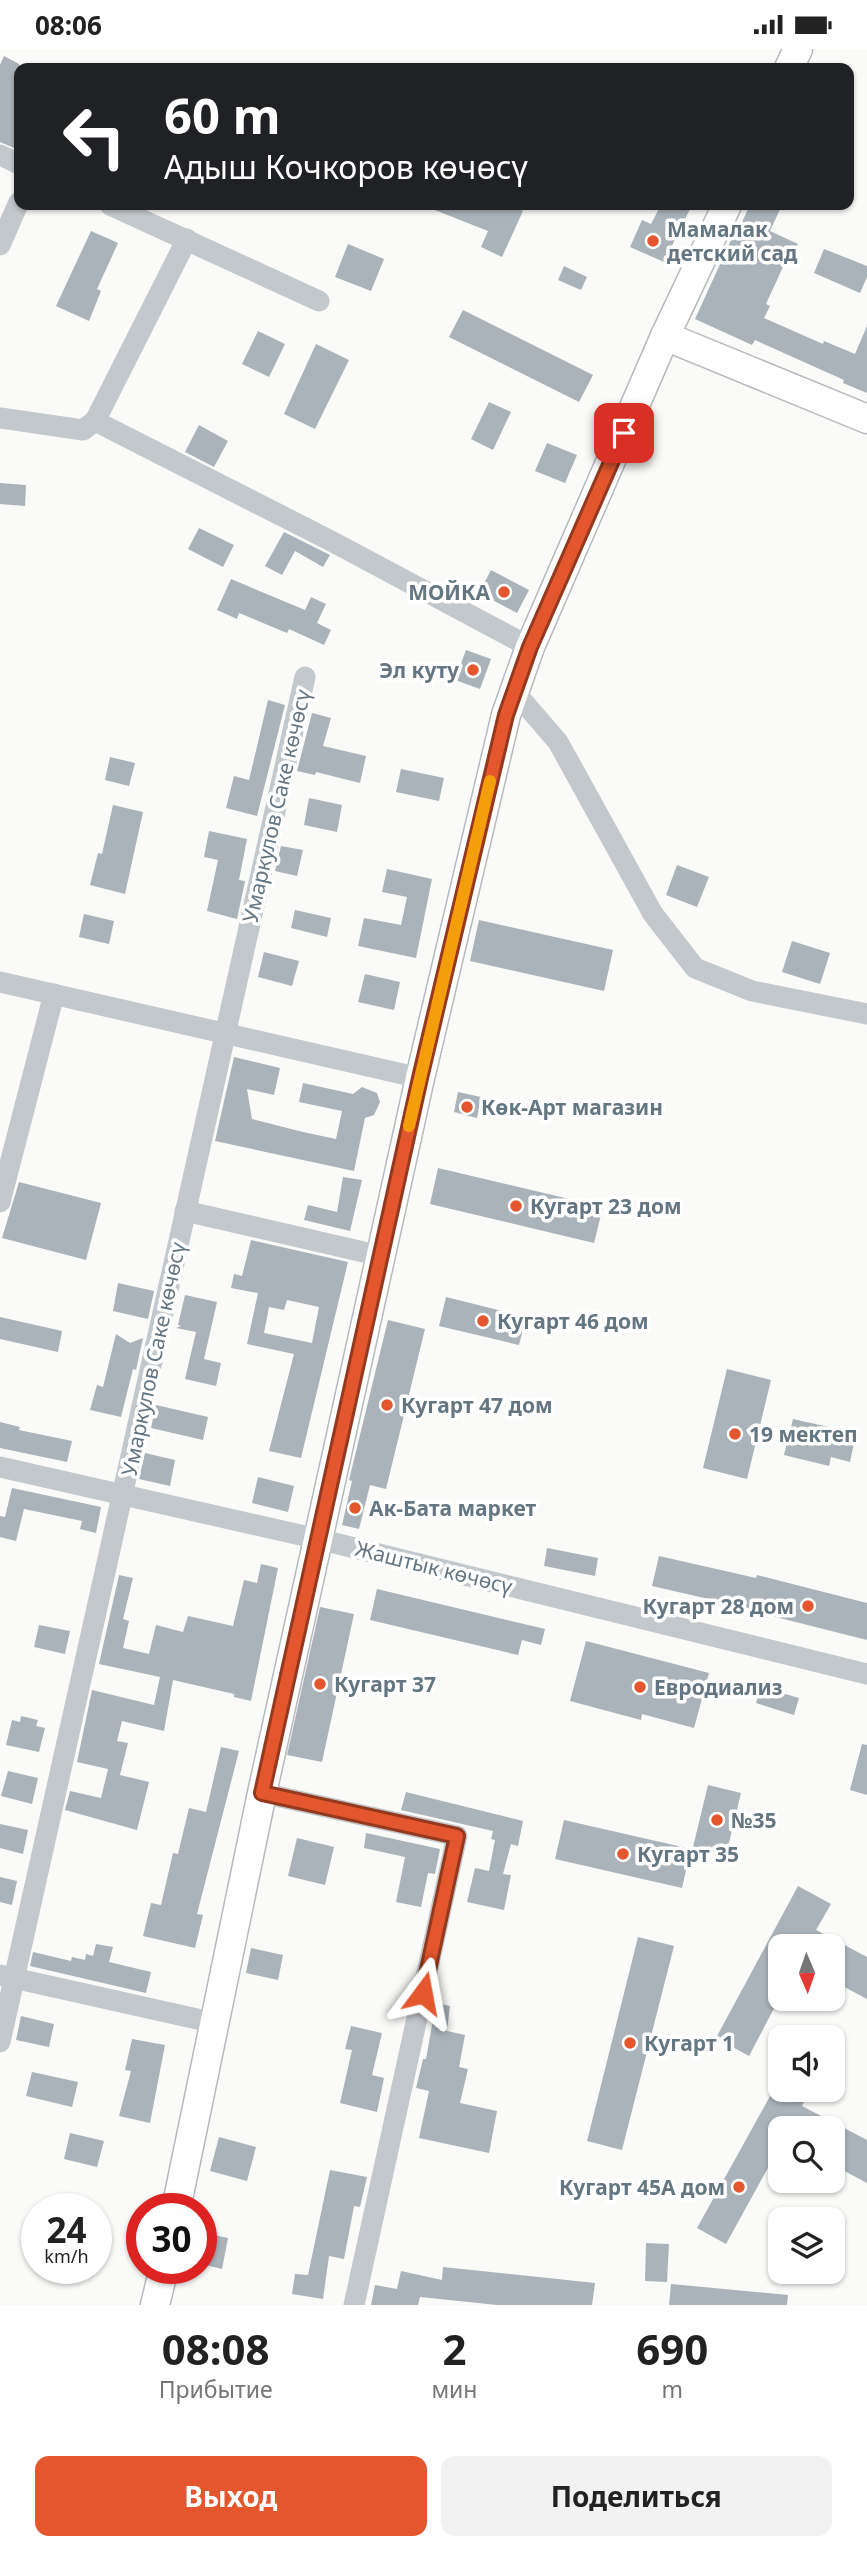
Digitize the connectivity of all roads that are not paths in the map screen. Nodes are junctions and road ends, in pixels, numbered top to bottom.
1 (15, 210) edge
2 (121, 210) edge
3 (725, 210) edge
4 (187, 240) junction
5 (0, 245) edge
6 (319, 301) dead end
7 (665, 336) junction
8 (0, 418) edge
9 (867, 419) edge
10 (96, 421) junction
11 (530, 647) junction
12 (305, 677) dead end
13 (514, 691) junction
14 (0, 982) edge
15 (54, 994) junction
16 (867, 1014) edge
17 (225, 1033) junction
18 (420, 1078) junction
19 (4, 1170) edge
20 (0, 1202) edge
21 (185, 1211) junction
22 (382, 1256) junction
23 (0, 1467) edge
24 (123, 1494) junction
25 (318, 1539) junction
26 (867, 1674) edge
27 (262, 1793) junction
28 (7, 1976) edge
29 (215, 2023) junction
30 (0, 2042) edge
31 (180, 2193) edge
32 (160, 2284) edge
33 (155, 2305) edge
34 (354, 2305) edge

1 - 5 street
2 - 4 street
3 - 7 main road
4 - 6 street
4 - 10 street
7 - 9 main road
7 - 11 main road
8 - 10 street
10 - 11 street
11 - 13 main road
12 - 17 street, Умаркулов Саке көчөсү
13 - 16 street
13 - 18 main road
14 - 15 street
15 - 17 street
15 - 19 street
17 - 18 street
17 - 21 street, Умаркулов Саке көчөсү
18 - 22 main road
19 - 20 street
21 - 22 street
21 - 24 street, Умаркулов Саке көчөсү
22 - 25 main road
23 - 24 street, Жаштык көчөсү
24 - 25 street, Жаштык көчөсү
24 - 28 street, Умаркулов Саке көчөсү
25 - 26 street, Жаштык көчөсү
25 - 27 main road
27 - 29 main road
27 - 34 street
28 - 29 street
28 - 30 street, Умаркулов Саке көчөсү
29 - 31 main road
32 - 33 main road

